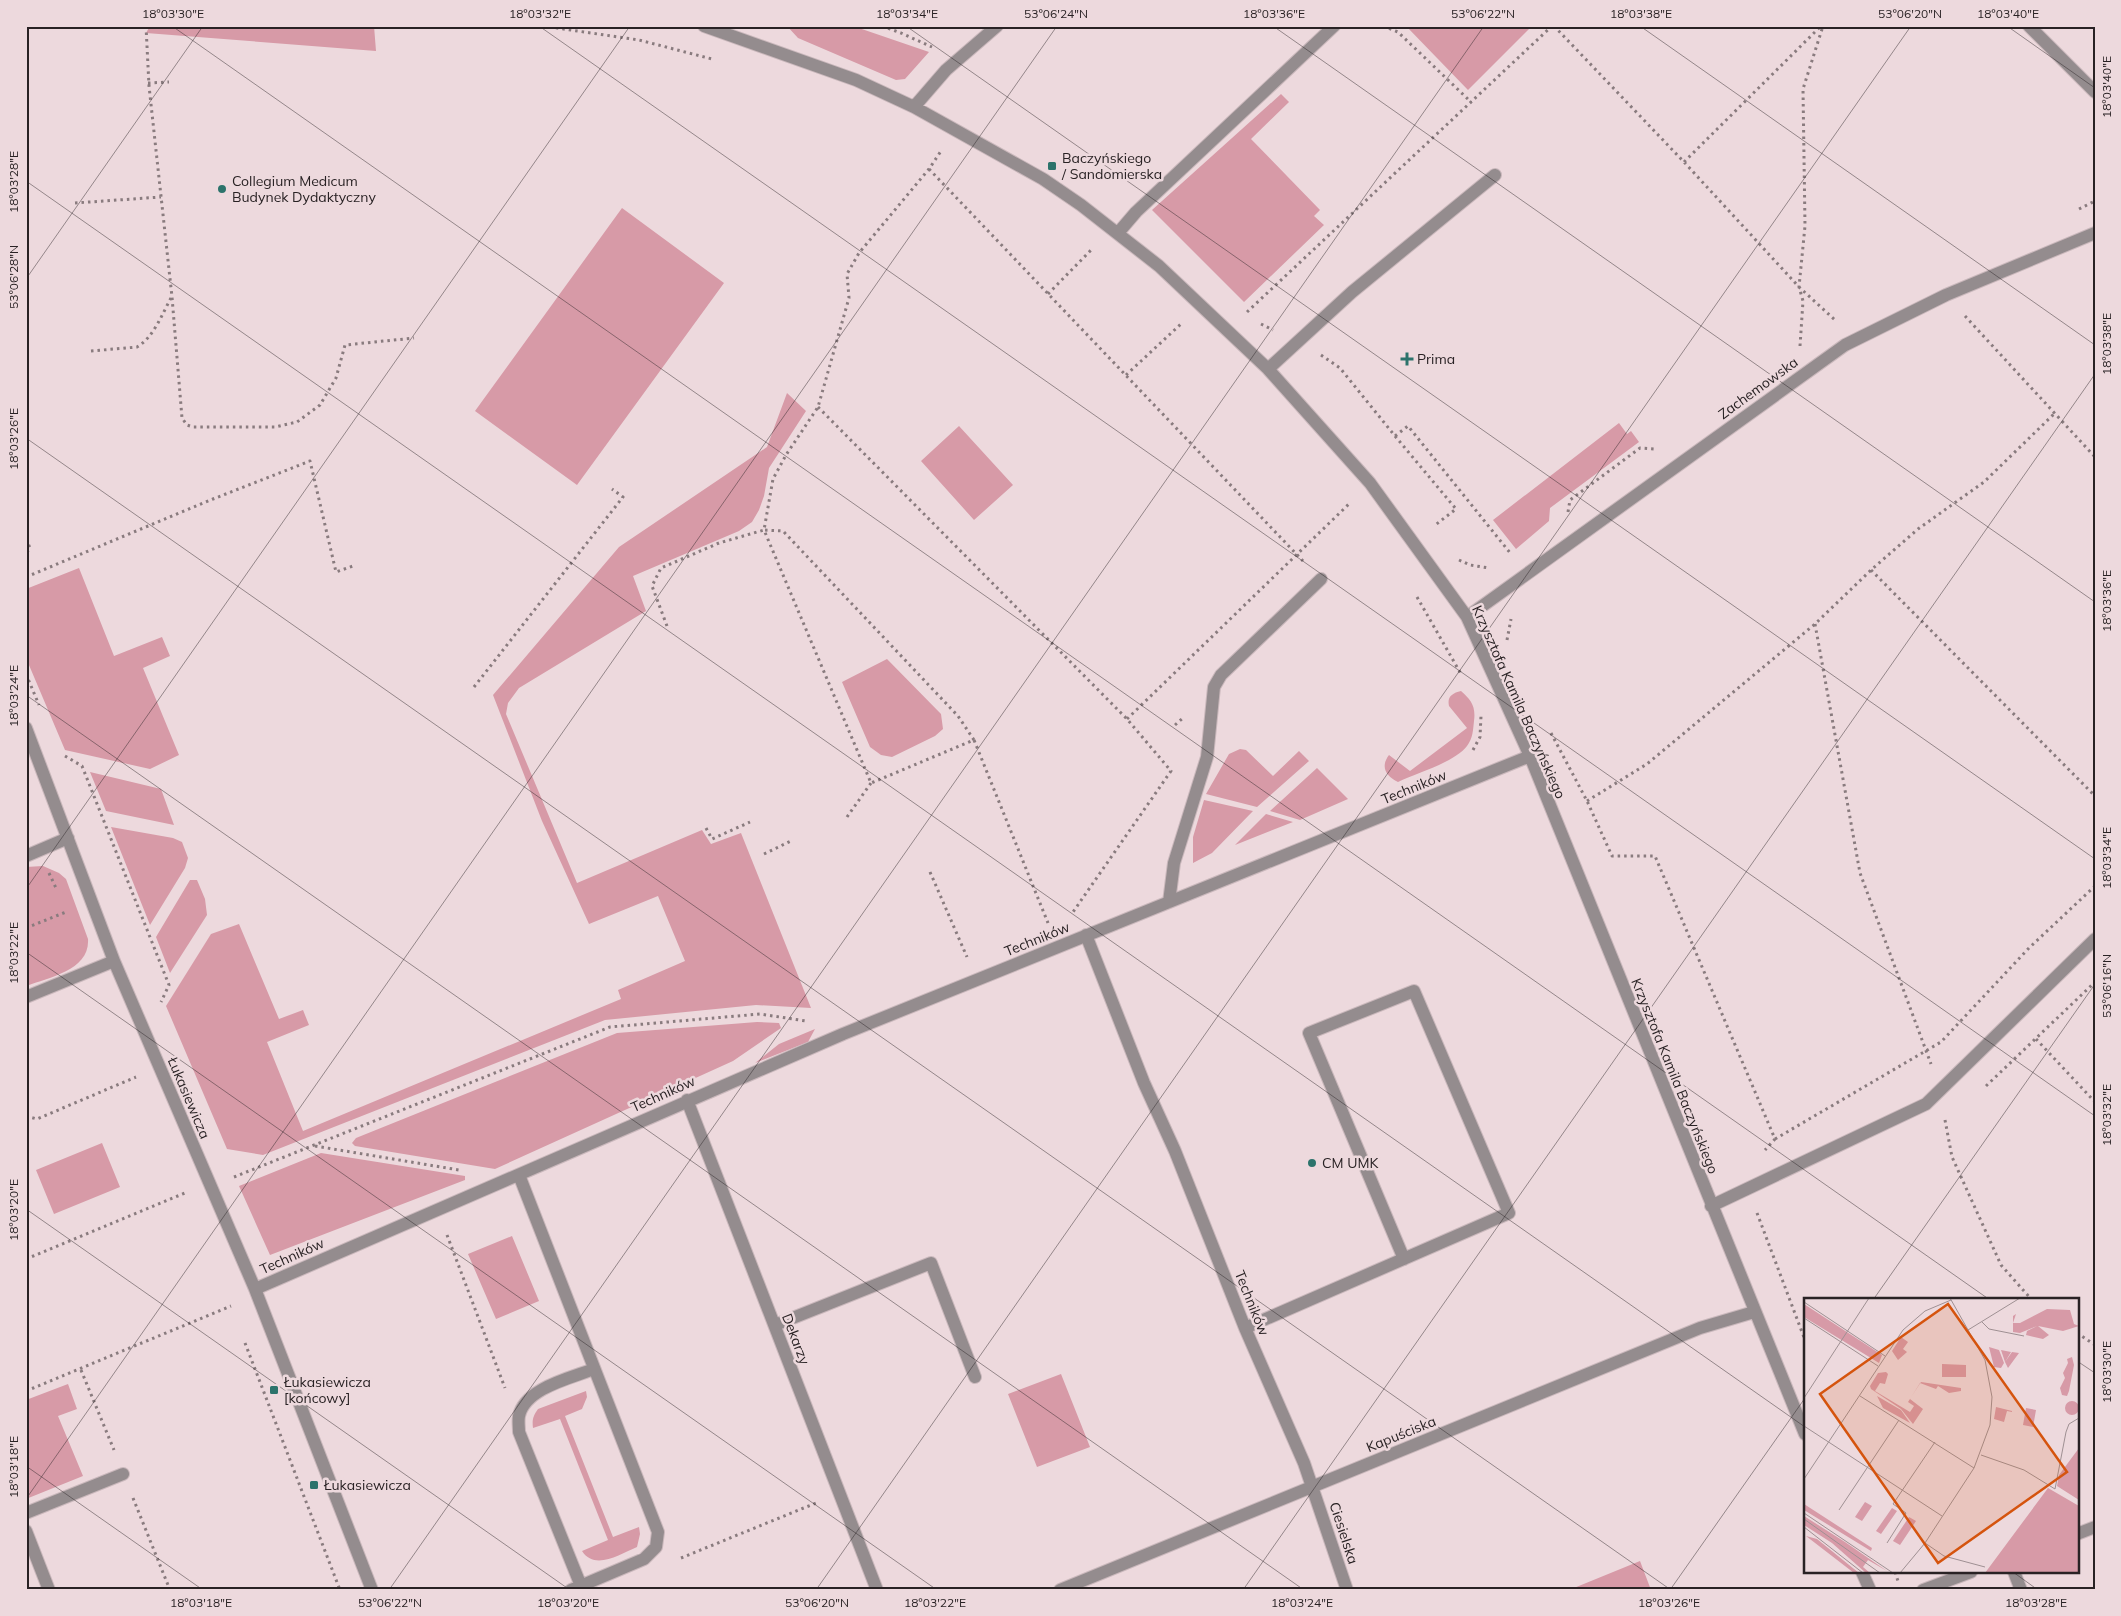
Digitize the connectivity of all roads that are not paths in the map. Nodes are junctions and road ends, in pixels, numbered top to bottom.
1 (704, 26) edge
2 (997, 26) edge
3 (1334, 26) edge
4 (2029, 26) edge
5 (2095, 92) edge
6 (914, 107) junction
7 (1495, 174) dead end
8 (1118, 233) junction
9 (2095, 233) edge
10 (1268, 369) junction
11 (1321, 579) dead end
12 (1467, 617) junction
13 (26, 728) edge
14 (1530, 756) junction
15 (68, 838) junction
16 (26, 856) edge
17 (1169, 902) junction
18 (1086, 935) junction
19 (2095, 939) edge
20 (114, 961) junction
21 (26, 997) edge
22 (687, 1100) junction
23 (519, 1175) junction
24 (1711, 1206) junction
25 (1404, 1259) junction
26 (255, 1289) junction
27 (1754, 1312) junction
28 (775, 1325) junction
29 (1246, 1328) junction
30 (594, 1369) junction
31 (975, 1377) dead end
32 (1804, 1432) edge
33 (123, 1474) dead end
34 (1313, 1486) junction
35 (26, 1513) edge
36 (2095, 1527) edge
37 (26, 1531) edge
38 (2078, 1534) edge
39 (1863, 1574) edge
40 (1966, 1574) edge
41 (2015, 1574) edge
42 (576, 1588) edge
43 (49, 1590) edge
44 (372, 1590) edge
45 (878, 1590) edge
46 (1060, 1590) edge
47 (1347, 1590) edge
48 (1870, 1590) edge
49 (1923, 1590) edge
50 (2021, 1590) edge

1 - 6 street, Krzysztofa Kamila Baczyńskiego
2 - 6 street
3 - 8 street
4 - 5 street
6 - 8 street, Krzysztofa Kamila Baczyńskiego
7 - 10 street
8 - 10 street, Krzysztofa Kamila Baczyńskiego
9 - 12 street, Zachemowska
10 - 12 street, Krzysztofa Kamila Baczyńskiego
11 - 17 street
12 - 14 street, Krzysztofa Kamila Baczyńskiego
13 - 15 street, Łukasiewicza
14 - 17 street, Techników
14 - 24 street, Krzysztofa Kamila Baczyńskiego
15 - 16 street
15 - 20 street, Łukasiewicza
17 - 18 street, Techników
18 - 22 street, Techników
18 - 29 street, Techników
19 - 24 street
20 - 21 street
20 - 26 street, Łukasiewicza
22 - 23 street, Techników
22 - 28 street, Dekarzy
23 - 26 street, Techników
23 - 30 street
24 - 27 street, Krzysztofa Kamila Baczyńskiego
25 - 25 street
25 - 29 street
26 - 44 street, Łukasiewicza
27 - 32 street, Krzysztofa Kamila Baczyńskiego
27 - 34 street, Kapuściska
28 - 31 street
28 - 45 street, Dekarzy
29 - 34 street, Techników
30 - 42 street
30 - 42 street
33 - 35 street
34 - 46 street, Kapuściska
34 - 47 street, Ciesielska
36 - 38 street
37 - 43 street
39 - 48 street
40 - 49 street
41 - 50 street

